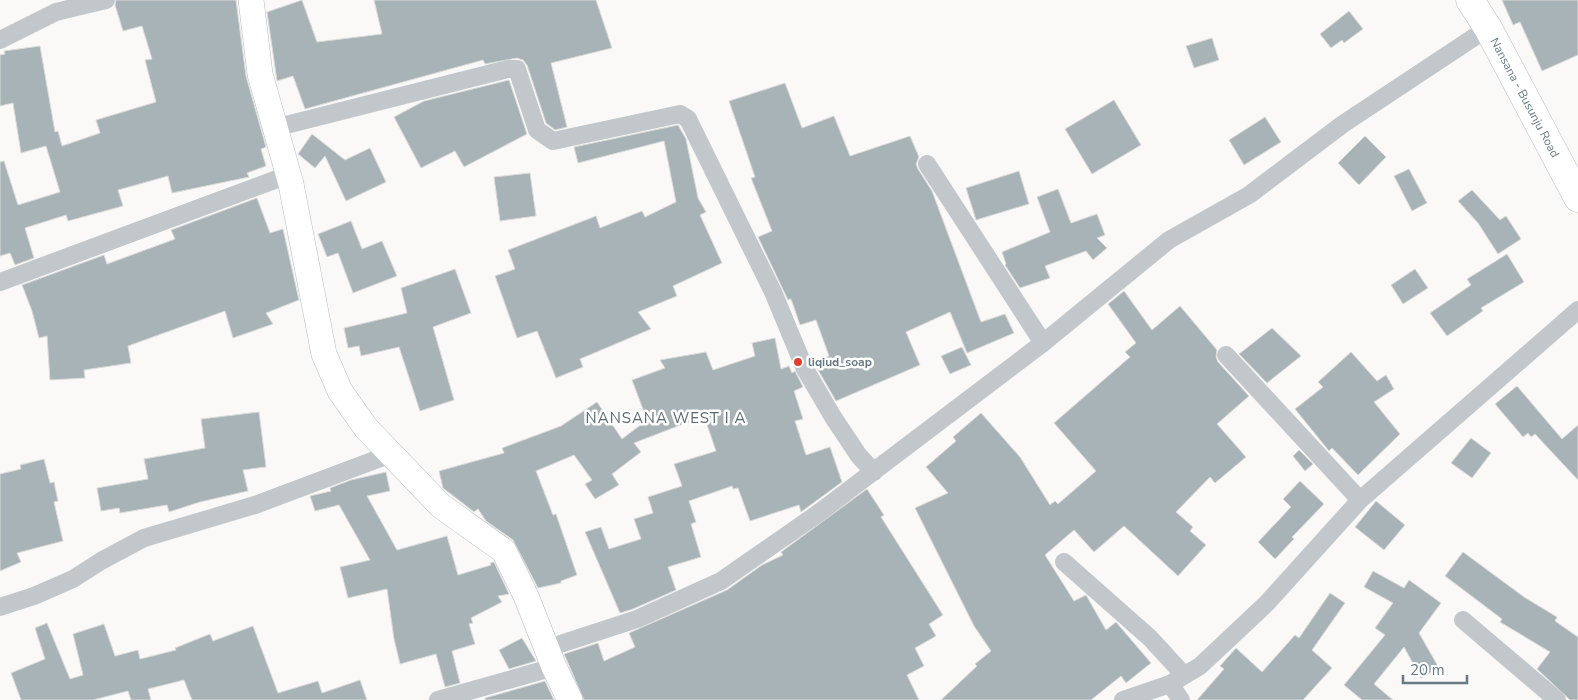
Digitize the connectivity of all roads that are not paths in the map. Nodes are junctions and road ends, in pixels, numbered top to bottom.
1 (106, 0) edge
2 (251, 0) edge
3 (1470, 0) edge
4 (1488, 28) junction
5 (0, 40) edge
6 (274, 128) junction
7 (927, 164) dead end
8 (288, 175) junction
9 (1576, 190) edge
10 (0, 282) edge
11 (1578, 310) edge
12 (1043, 343) junction
13 (1226, 354) dead end
14 (391, 454) junction
15 (874, 472) junction
16 (1360, 500) junction
17 (1064, 562) dead end
18 (0, 607) edge
19 (1463, 620) dead end
20 (551, 657) junction
21 (1177, 680) junction
22 (438, 700) edge
23 (570, 700) edge
24 (1123, 700) edge
25 (1181, 700) edge
26 (1556, 700) edge

1 - 5 street
2 - 6 street
3 - 4 main road, Nansana - Busunju Road
4 - 9 main road, Nansana - Busunju Road
4 - 12 street
6 - 8 street
6 - 15 street
7 - 12 street
8 - 10 street
8 - 14 street
11 - 16 street
12 - 15 street
13 - 16 street
14 - 18 street
14 - 20 street
15 - 20 street
16 - 21 street
17 - 21 street
19 - 26 street
20 - 22 street
20 - 23 street
21 - 24 street
21 - 25 street

